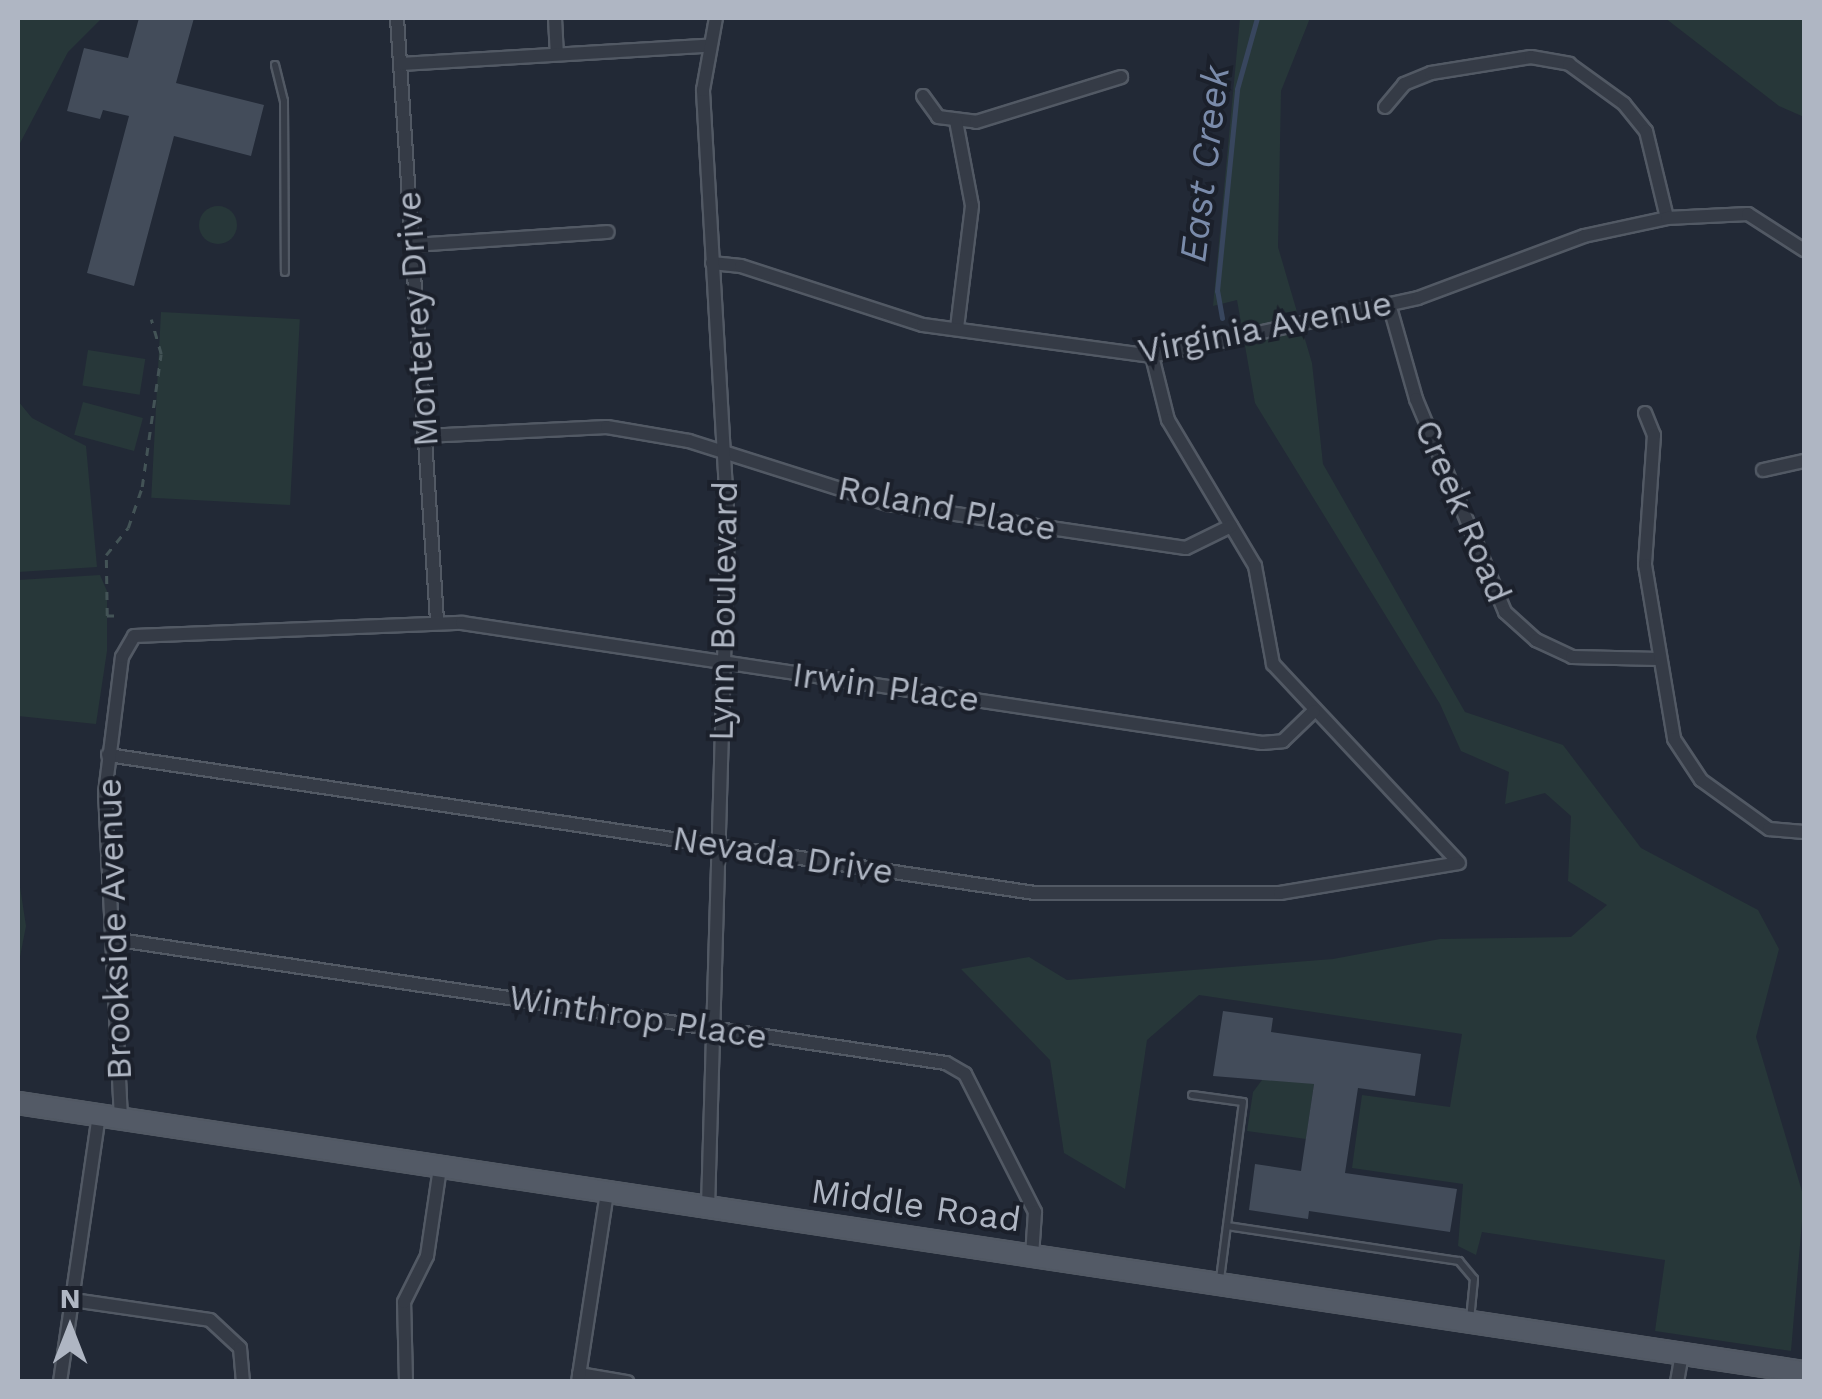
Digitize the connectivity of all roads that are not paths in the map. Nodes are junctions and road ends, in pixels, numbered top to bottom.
1 (397, 18) edge
2 (555, 18) edge
3 (716, 18) edge
4 (706, 46) junction
5 (558, 53) junction
6 (401, 64) junction
7 (275, 65) dead end
8 (1121, 76) dead end
9 (923, 96) dead end
10 (1385, 107) dead end
11 (956, 121) junction
12 (1667, 218) junction
13 (608, 232) dead end
14 (412, 245) junction
15 (1804, 250) edge
16 (712, 263) junction
17 (285, 272) dead end
18 (1389, 304) junction
19 (957, 329) junction
20 (1152, 356) junction
21 (1645, 413) dead end
22 (425, 436) junction
23 (724, 452) junction
24 (1804, 461) edge
25 (1763, 470) dead end
26 (1231, 526) junction
27 (436, 621) junction
28 (145, 633) joint
29 (1660, 659) junction
30 (724, 663) junction
31 (1314, 711) junction
32 (108, 755) junction
33 (1804, 832) edge
34 (718, 846) junction
35 (112, 939) junction
36 (713, 1028) junction
37 (1192, 1094) dead end
38 (18, 1103) edge
39 (99, 1116) junction
40 (121, 1119) junction
41 (440, 1168) junction
42 (607, 1193) junction
43 (708, 1207) junction
44 (1227, 1226) junction
45 (1032, 1256) junction
46 (1219, 1284) junction
47 (72, 1300) junction
48 (1470, 1321) junction
49 (1682, 1353) junction
50 (1804, 1372) edge
51 (578, 1378) edge
52 (60, 1382) edge
53 (244, 1382) edge
54 (406, 1382) edge
55 (626, 1382) edge
56 (1677, 1382) edge

1 - 6 street, Monterey Drive
2 - 5 street
3 - 4 street, Lynn Boulevard
4 - 5 street
4 - 16 street, Lynn Boulevard
5 - 6 street
6 - 14 street, Monterey Drive
7 - 17 lane
8 - 11 street
9 - 11 street
10 - 12 street
11 - 19 street
12 - 15 street, Virginia Avenue
12 - 18 street, Virginia Avenue
13 - 14 street
14 - 22 street, Monterey Drive
16 - 19 street, Virginia Avenue
16 - 23 street, Lynn Boulevard
18 - 20 street, Virginia Avenue
18 - 29 street, Creek Road
19 - 20 street, Virginia Avenue
20 - 26 street
21 - 29 street
22 - 23 street, Roland Place
22 - 27 street, Monterey Drive
23 - 26 street, Roland Place
23 - 30 street, Lynn Boulevard
24 - 25 street
26 - 31 street
27 - 28 street, Irwin Place
27 - 30 street, Irwin Place
28 - 32 street, Brookside Avenue
29 - 33 street
30 - 31 street, Irwin Place
30 - 34 street, Lynn Boulevard
31 - 34 street, Nevada Drive
32 - 34 street, Nevada Drive
32 - 35 street, Brookside Avenue
34 - 36 street, Lynn Boulevard
35 - 36 street, Winthrop Place
35 - 40 street, Brookside Avenue
36 - 43 street, Lynn Boulevard
36 - 45 street, Winthrop Place
37 - 44 lane
38 - 39 main road, Middle Road
39 - 40 main road, Middle Road
39 - 47 street
40 - 41 main road, Middle Road
41 - 42 main road, Middle Road
41 - 54 street
42 - 43 main road, Middle Road
42 - 51 street
43 - 45 main road, Middle Road
44 - 46 lane
44 - 48 lane
45 - 46 main road, Middle Road
46 - 48 main road, Middle Road
47 - 52 street
47 - 53 street
48 - 49 main road, Middle Road
49 - 50 main road, Middle Road
49 - 56 street
51 - 55 street

